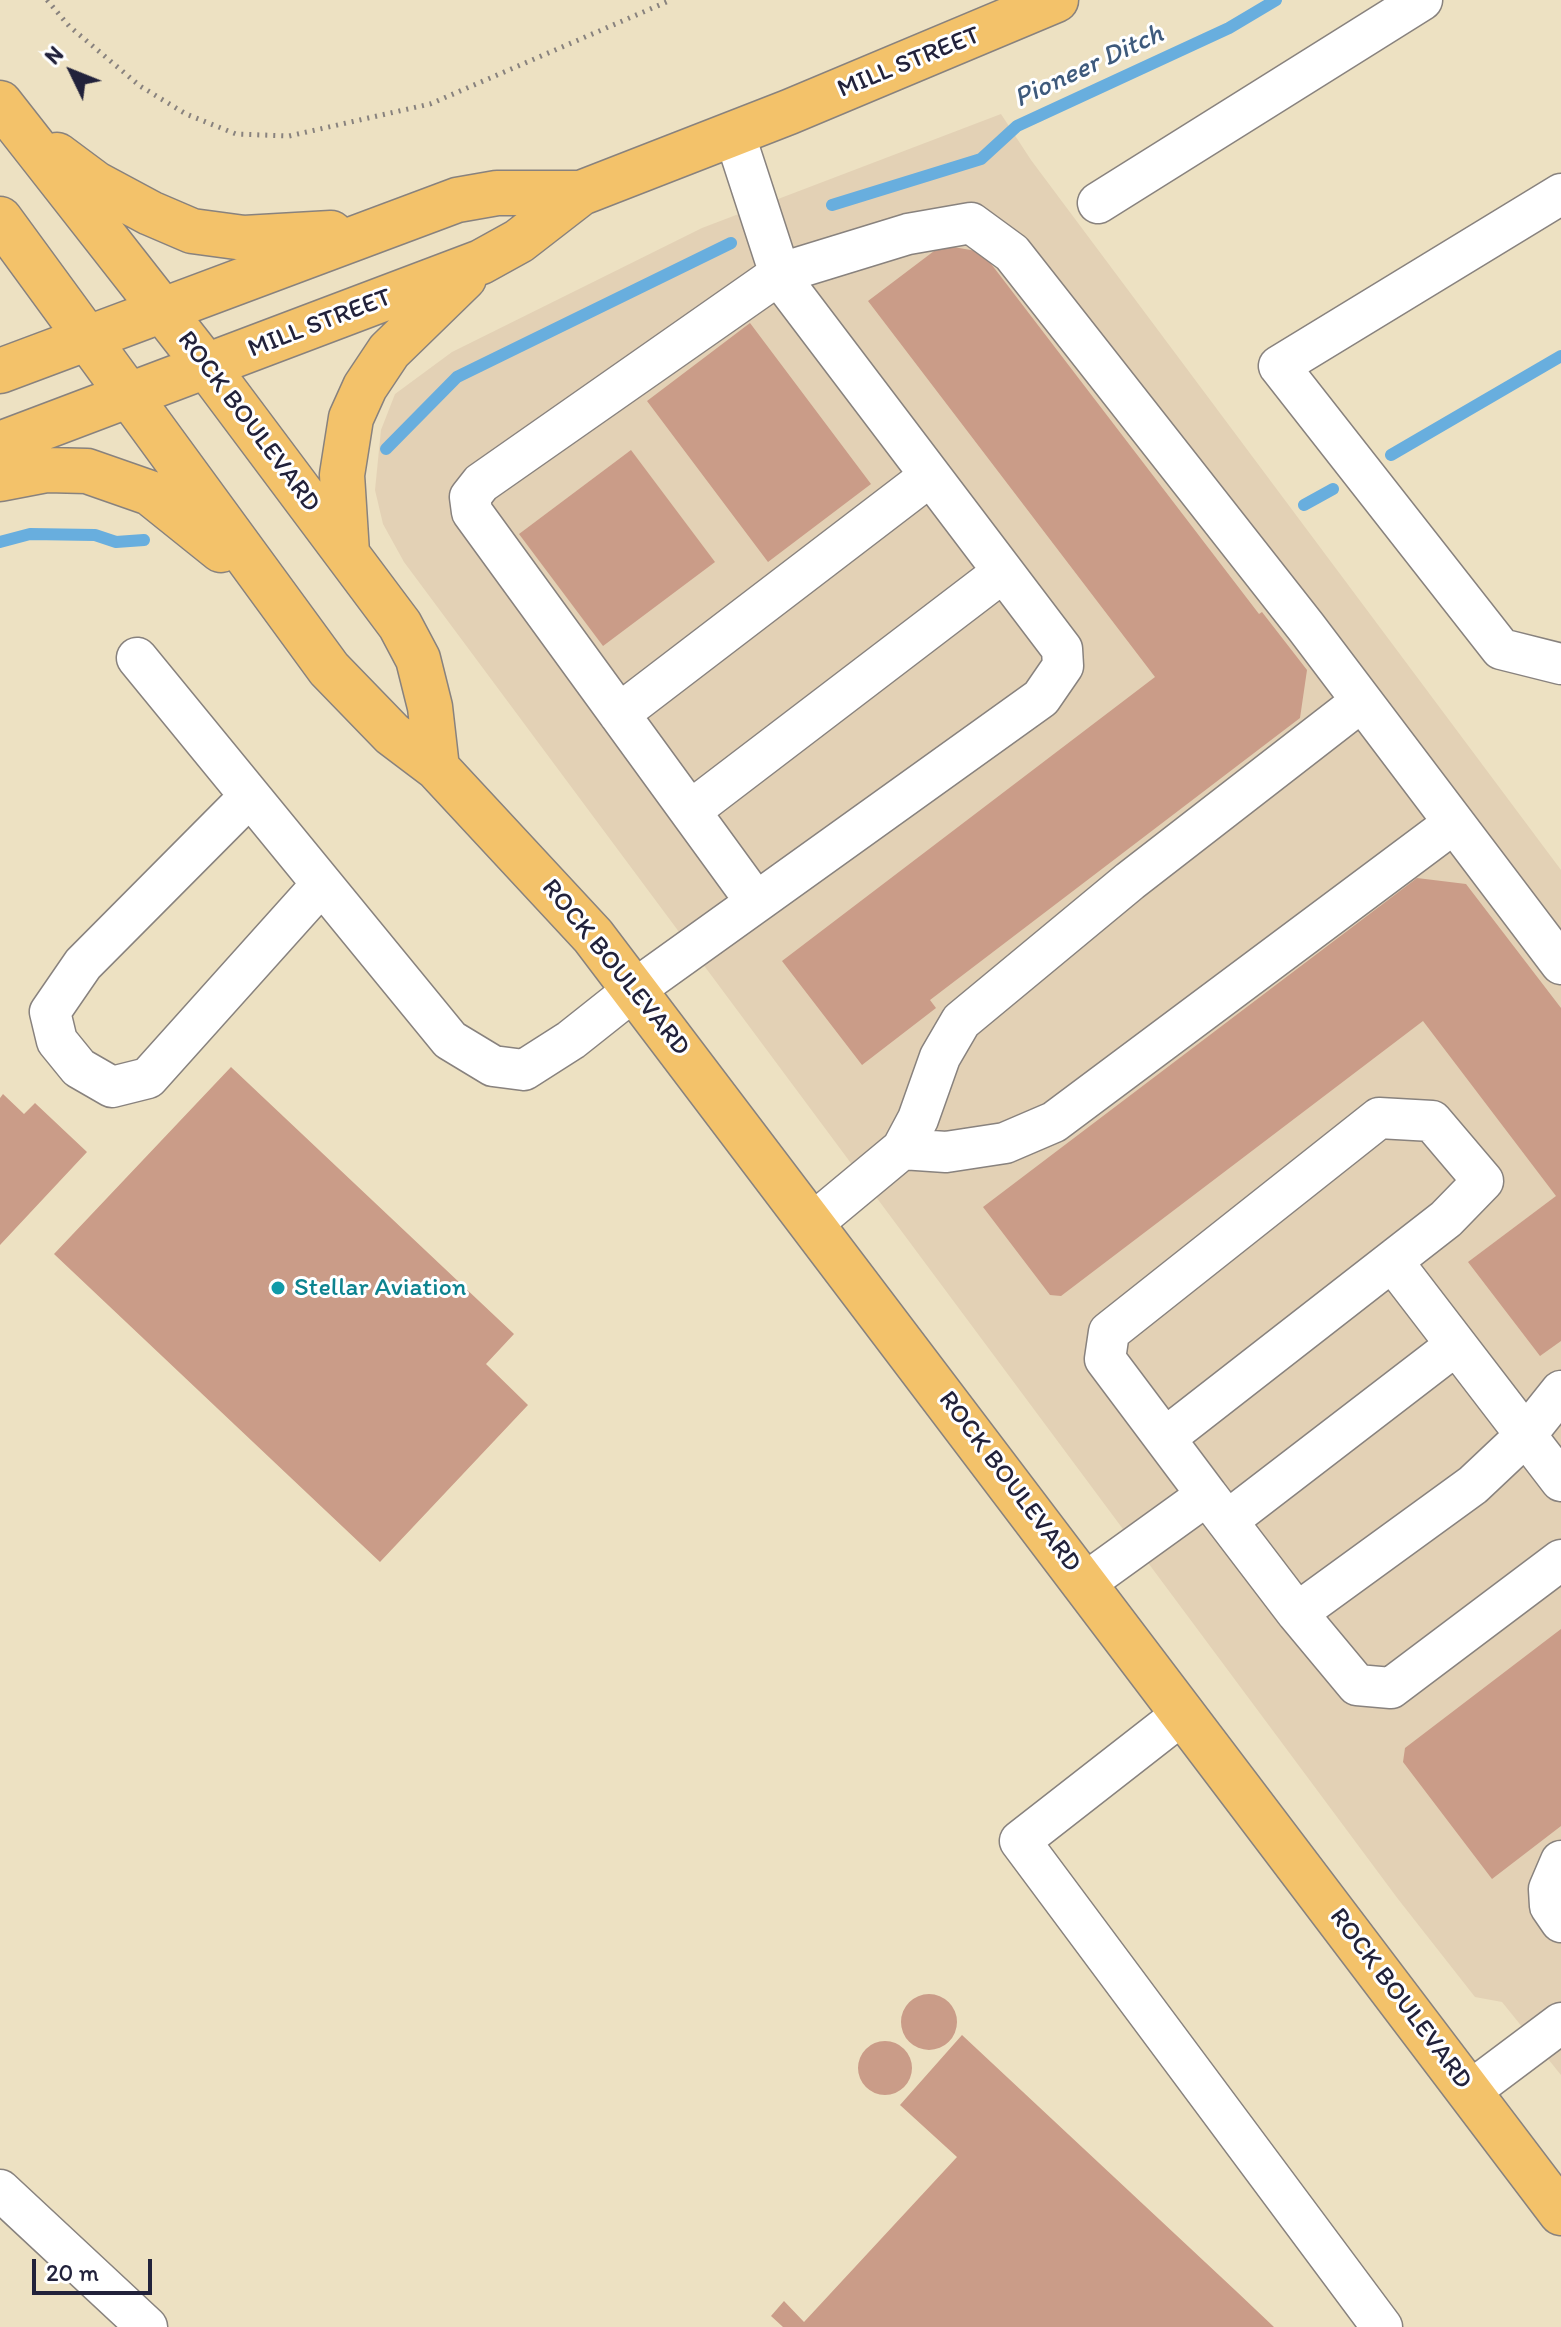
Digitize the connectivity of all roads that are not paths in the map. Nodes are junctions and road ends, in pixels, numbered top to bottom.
1 (1056, 0) edge
2 (1422, 0) edge
3 (8, 114) edge
4 (734, 133) junction
5 (581, 193) junction
6 (1561, 194) edge
7 (1098, 203) dead end
8 (0, 219) edge
9 (372, 231) junction
10 (481, 262) junction
11 (781, 273) junction
12 (161, 308) junction
13 (86, 337) junction
14 (207, 367) junction
15 (0, 371) edge
16 (129, 395) junction
17 (0, 444) edge
18 (930, 476) junction
19 (0, 479) edge
20 (347, 553) junction
21 (1003, 572) junction
22 (284, 607) junction
23 (137, 658) dead end
24 (1561, 664) edge
25 (1362, 701) junction
26 (619, 714) junction
27 (437, 768) junction
28 (250, 796) junction
29 (690, 811) junction
30 (1454, 823) junction
31 (322, 884) junction
32 (756, 902) junction
33 (1561, 964) edge
34 (634, 990) junction
35 (902, 1149) junction
36 (813, 1223) junction
37 (1392, 1261) junction
38 (1456, 1345) junction
39 (1561, 1391) edge
40 (1525, 1436) junction
41 (1165, 1438) junction
42 (1561, 1481) edge
43 (1217, 1508) junction
44 (1561, 1560) edge
45 (1085, 1583) junction
46 (1297, 1613) junction
47 (1184, 1713) junction
48 (1561, 1861) edge
49 (1561, 1922) edge
50 (1561, 2023) edge
51 (1469, 2092) junction
52 (0, 2190) edge
53 (1561, 2213) edge
54 (147, 2327) edge
55 (1382, 2327) edge

1 - 4 main road, MILL STREET
2 - 7 lane
3 - 9 main road
3 - 12 main road, ROCK BOULEVARD
4 - 5 main road, MILL STREET
4 - 11 lane
5 - 9 main road, MILL STREET
5 - 10 main road, MILL STREET
6 - 24 lane
8 - 13 main road, ROCK BOULEVARD
9 - 12 main road, MILL STREET
10 - 14 main road, MILL STREET
10 - 20 main road
11 - 18 lane
11 - 25 lane
11 - 26 lane
12 - 13 main road, MILL STREET
12 - 14 main road, ROCK BOULEVARD
13 - 15 main road, MILL STREET
13 - 16 main road, ROCK BOULEVARD
14 - 16 main road, MILL STREET
14 - 20 main road, ROCK BOULEVARD
16 - 17 main road, MILL STREET
16 - 22 main road, ROCK BOULEVARD
18 - 21 lane
18 - 26 lane
19 - 22 main road
20 - 27 main road, ROCK BOULEVARD
21 - 29 lane
21 - 32 lane
22 - 27 main road, ROCK BOULEVARD
23 - 28 lane
25 - 30 lane
25 - 35 lane
26 - 29 lane
27 - 34 main road, ROCK BOULEVARD
28 - 31 lane
28 - 31 lane
29 - 32 lane
30 - 33 lane
30 - 35 lane
31 - 34 lane
32 - 34 lane
34 - 36 main road, ROCK BOULEVARD
35 - 36 lane
36 - 45 main road, ROCK BOULEVARD
37 - 38 lane
37 - 41 lane
37 - 41 lane
38 - 40 lane
38 - 43 lane
39 - 40 lane
40 - 42 lane
40 - 46 lane
41 - 43 lane
43 - 45 lane
43 - 46 lane
44 - 46 lane
45 - 47 main road, ROCK BOULEVARD
47 - 51 main road, ROCK BOULEVARD
47 - 55 lane
48 - 49 lane
50 - 51 lane
51 - 53 main road, ROCK BOULEVARD
52 - 54 lane

